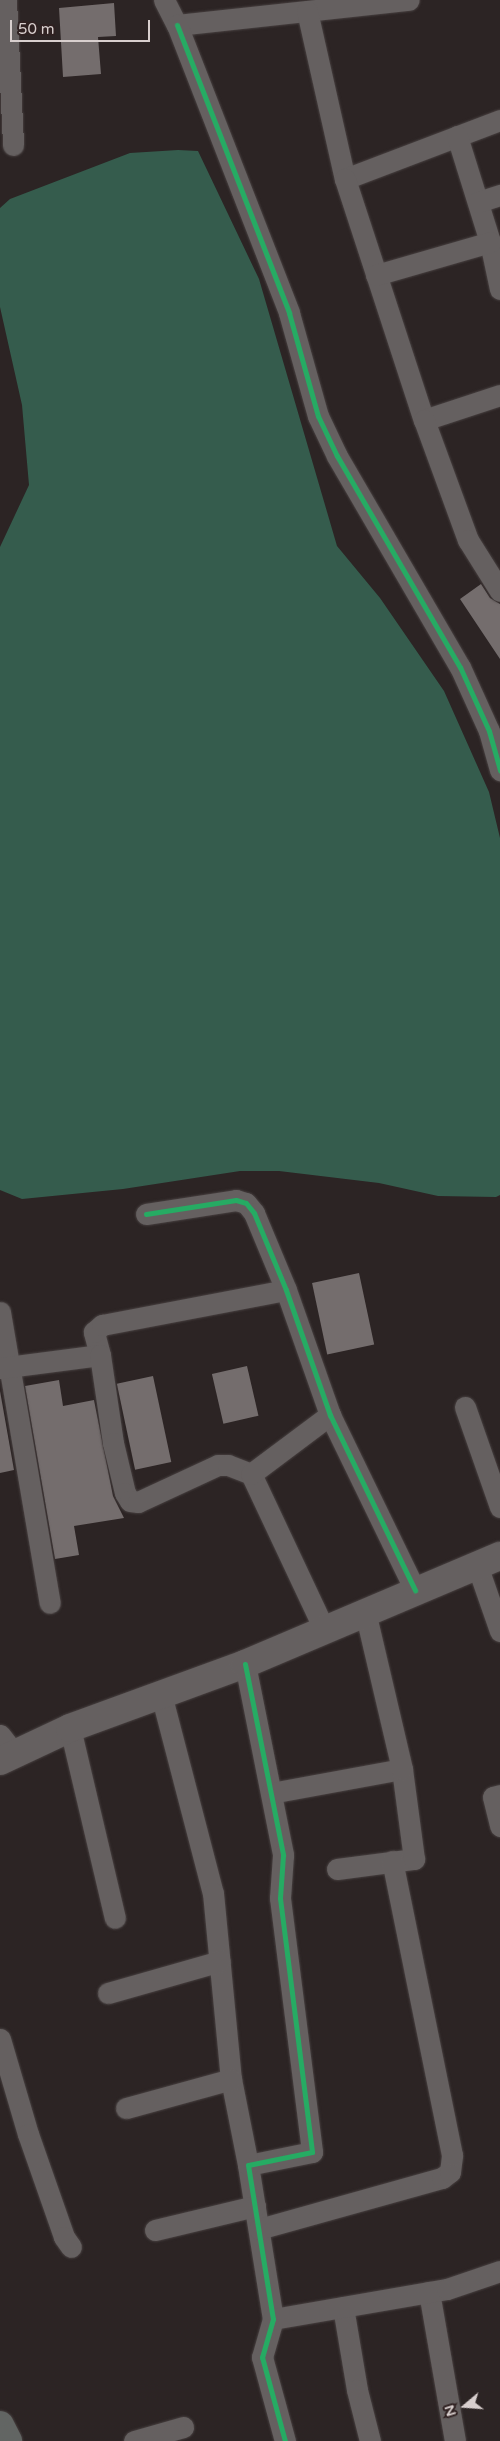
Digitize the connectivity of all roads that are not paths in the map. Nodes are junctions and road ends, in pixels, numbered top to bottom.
1 (6, 0) edge
2 (164, 0) edge
3 (408, 0) edge
4 (306, 11) junction
5 (177, 26) junction
6 (500, 120) edge
7 (457, 136) junction
8 (13, 145) dead end
9 (345, 178) junction
10 (500, 195) edge
11 (478, 202) junction
12 (490, 242) junction
13 (376, 275) junction
14 (500, 289) edge
15 (500, 395) edge
16 (424, 420) junction
17 (500, 591) edge
18 (500, 770) edge
19 (146, 1214) dead end
20 (286, 1290) junction
21 (0, 1312) edge
22 (100, 1356) junction
23 (6, 1367) edge
24 (465, 1407) dead end
25 (330, 1415) junction
26 (241, 1469) junction
27 (500, 1507) edge
28 (489, 1561) edge
29 (415, 1590) junction
30 (50, 1603) dead end
31 (366, 1611) junction
32 (324, 1629) junction
33 (500, 1631) edge
34 (245, 1664) junction
35 (161, 1694) junction
36 (70, 1728) junction
37 (5, 1750) edge
38 (402, 1770) junction
39 (271, 1793) junction
40 (500, 1795) edge
41 (500, 1826) edge
42 (392, 1861) junction
43 (337, 1869) dead end
44 (115, 1918) dead end
45 (220, 1961) junction
46 (108, 1993) dead end
47 (0, 2039) edge
48 (231, 2079) junction
49 (126, 2108) dead end
50 (248, 2166) junction
51 (255, 2206) junction
52 (259, 2229) junction
53 (155, 2230) dead end
54 (71, 2247) dead end
55 (500, 2271) edge
56 (429, 2292) junction
57 (343, 2307) junction
58 (273, 2319) junction
59 (182, 2427) dead end
60 (134, 2441) edge
61 (285, 2441) edge
62 (370, 2441) edge
63 (455, 2441) edge

1 - 8 street
2 - 5 street
3 - 4 street
4 - 5 street
4 - 9 street
5 - 18 street
6 - 7 street
7 - 9 street
7 - 11 street
9 - 13 street
10 - 11 street
11 - 12 street
12 - 13 street
12 - 14 street
13 - 16 street
15 - 16 street
16 - 17 street
19 - 20 street
20 - 22 street
20 - 25 street
21 - 23 street
22 - 23 street
22 - 26 street
23 - 30 street
24 - 27 street
25 - 26 street
25 - 29 street
26 - 32 street
28 - 29 main road
28 - 33 street
29 - 31 main road
31 - 32 main road
31 - 38 street
32 - 34 main road
34 - 35 main road
34 - 39 street
35 - 36 main road
35 - 45 street
36 - 37 main road
36 - 44 street
38 - 39 street
38 - 42 street
39 - 50 street
40 - 41 street
42 - 43 street
42 - 52 street
45 - 46 street
45 - 48 street
47 - 54 street
48 - 49 street
48 - 50 street
50 - 51 street
51 - 52 street
51 - 53 street
52 - 58 street
55 - 56 street
56 - 57 street
56 - 63 street
57 - 58 street
57 - 62 street
58 - 61 street
59 - 60 street

